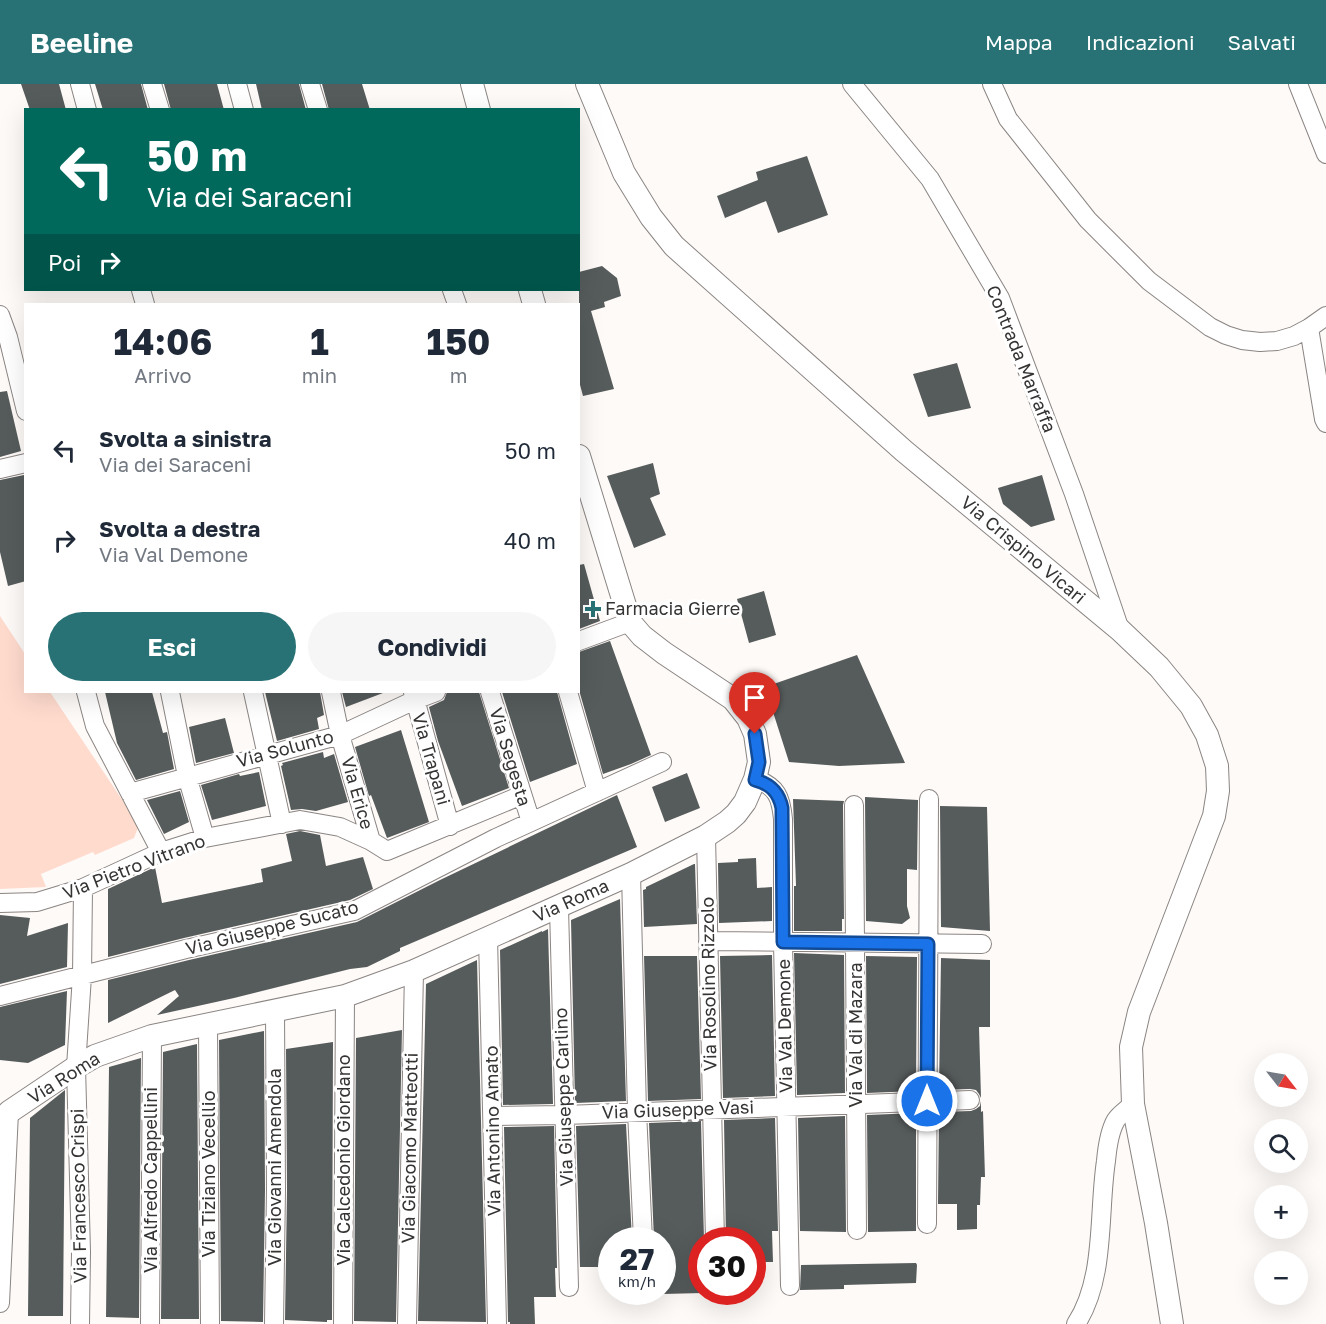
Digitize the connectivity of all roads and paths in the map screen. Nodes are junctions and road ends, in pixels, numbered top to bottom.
1 (80, 84) edge
2 (152, 84) edge
3 (237, 84) edge
4 (310, 84) edge
5 (472, 84) edge
6 (586, 84) edge
7 (852, 84) edge
8 (992, 84) edge
9 (1298, 84) edge
10 (86, 108) edge
11 (159, 108) edge
12 (243, 108) edge
13 (317, 108) edge
14 (478, 108) edge
15 (1326, 154) edge
16 (0, 315) edge
17 (1326, 316) edge
18 (1309, 328) junction
19 (24, 403) edge
20 (1326, 423) edge
21 (580, 459) edge
22 (24, 464) edge
23 (0, 470) edge
24 (630, 622) junction
25 (1120, 630) junction
26 (580, 641) edge
27 (86, 693) edge
28 (170, 693) edge
29 (253, 693) edge
30 (331, 693) edge
31 (430, 693) edge
32 (490, 693) edge
33 (568, 693) edge
34 (414, 696) edge
35 (340, 735) junction
36 (266, 755) junction
37 (662, 762) dead end
38 (187, 776) junction
39 (755, 780) junction
40 (597, 792) junction
41 (130, 793) junction
42 (522, 795) junction
43 (929, 799) dead end
44 (854, 805) dead end
45 (531, 822) junction
46 (282, 824) junction
47 (450, 826) junction
48 (706, 836) junction
49 (205, 838) junction
50 (371, 841) junction
51 (161, 852) junction
52 (631, 874) junction
53 (83, 888) junction
54 (0, 903) edge
55 (559, 908) junction
56 (488, 937) junction
57 (708, 941) junction
58 (783, 942) junction
59 (855, 943) junction
60 (928, 944) junction
61 (982, 944) dead end
62 (414, 971) junction
63 (82, 976) junction
64 (0, 996) edge
65 (345, 996) junction
66 (275, 1011) junction
67 (208, 1025) junction
68 (152, 1036) junction
69 (76, 1066) junction
70 (970, 1100) dead end
71 (927, 1101) junction
72 (856, 1104) junction
73 (1133, 1104) junction
74 (787, 1106) junction
75 (712, 1109) junction
76 (637, 1111) junction
77 (565, 1115) junction
78 (493, 1116) junction
79 (4, 1117) edge
80 (927, 1224) dead end
81 (642, 1227) edge
82 (715, 1227) edge
83 (856, 1230) dead end
84 (790, 1286) dead end
85 (569, 1287) dead end
86 (0, 1303) edge
87 (80, 1324) edge
88 (150, 1324) edge
89 (210, 1324) edge
90 (274, 1324) edge
91 (343, 1324) edge
92 (407, 1324) edge
93 (497, 1324) edge
94 (1076, 1324) edge
95 (1172, 1324) edge

1 - 10 street
2 - 11 street
3 - 12 street
4 - 13 street
5 - 14 street
6 - 25 street, Via Crispino Vicari
7 - 25 street, Contrada Marraffa
8 - 18 street
9 - 15 street
16 - 19 street
17 - 18 street
18 - 20 street
21 - 24 street, Via Roma
22 - 23 street
24 - 26 street
24 - 39 street, Via Roma
25 - 73 street, Via Crispino Vicari
27 - 41 street
28 - 38 street
29 - 36 street
30 - 35 street, Via Erice
31 - 34 street, Via Solunto
32 - 42 street, Via Segesta
33 - 40 street
34 - 35 street, Via Solunto
34 - 47 street, Via Trapani
35 - 36 street, Via Solunto
35 - 50 street, Via Erice
36 - 38 street, Via Solunto
36 - 46 street
37 - 40 street, Via Giuseppe Sucato
38 - 41 street, Via Solunto
38 - 49 street
39 - 48 street, Via Roma
39 - 58 street, Via Val Demone
40 - 45 street, Via Giuseppe Sucato
41 - 51 street
42 - 45 street, Via Segesta
42 - 47 street
43 - 60 street
44 - 59 street, Via Val di Mazara
45 - 63 street, Via Giuseppe Sucato
46 - 49 street, Via Pietro Vitrano
46 - 50 street, Via Pietro Vitrano
47 - 50 street, Via Erice
48 - 52 street, Via Roma
48 - 57 street, Via Rosolino Rizzolo
49 - 51 street, Via Pietro Vitrano
51 - 53 street, Via Pietro Vitrano
52 - 55 street, Via Roma
52 - 76 street
53 - 54 street, Via Pietro Vitrano
53 - 63 street, Via Francesco Crispi
55 - 56 street, Via Roma
55 - 77 street, Via Giuseppe Carlino
56 - 62 street, Via Roma
56 - 78 street, Via Antonino Amato
57 - 58 street
57 - 75 street, Via Rosolino Rizzolo
58 - 59 street
58 - 74 street, Via Val Demone
59 - 60 street
59 - 72 street, Via Val di Mazara
60 - 61 street
60 - 71 street
62 - 65 street, Via Roma
62 - 92 street, Via Giacomo Matteotti
63 - 64 street, Via Giuseppe Sucato
63 - 69 street, Via Francesco Crispi
65 - 66 street, Via Roma
65 - 91 street, Via Calcedonio Giordano
66 - 67 street, Via Roma
66 - 90 street, Via Giovanni Amendola
67 - 68 street, Via Roma
67 - 89 street, Via Tiziano Vecellio
68 - 69 street, Via Roma
68 - 88 street, Via Alfredo Cappellini
69 - 79 street, Via Roma
69 - 87 street, Via Francesco Crispi
70 - 71 street, Via Giuseppe Vasi
71 - 72 street, Via Giuseppe Vasi
71 - 80 street
72 - 74 street, Via Giuseppe Vasi
72 - 83 street, Via Val di Mazara
73 - 94 street
73 - 95 street, Via Crispino Vicari
74 - 75 street, Via Giuseppe Vasi
74 - 84 street, Via Val Demone
75 - 76 street, Via Giuseppe Vasi
75 - 82 street, Via Rosolino Rizzolo
76 - 77 street, Via Giuseppe Vasi
76 - 81 street
77 - 78 street, Via Giuseppe Vasi
77 - 85 street, Via Giuseppe Carlino
78 - 93 street, Via Antonino Amato
79 - 86 street

